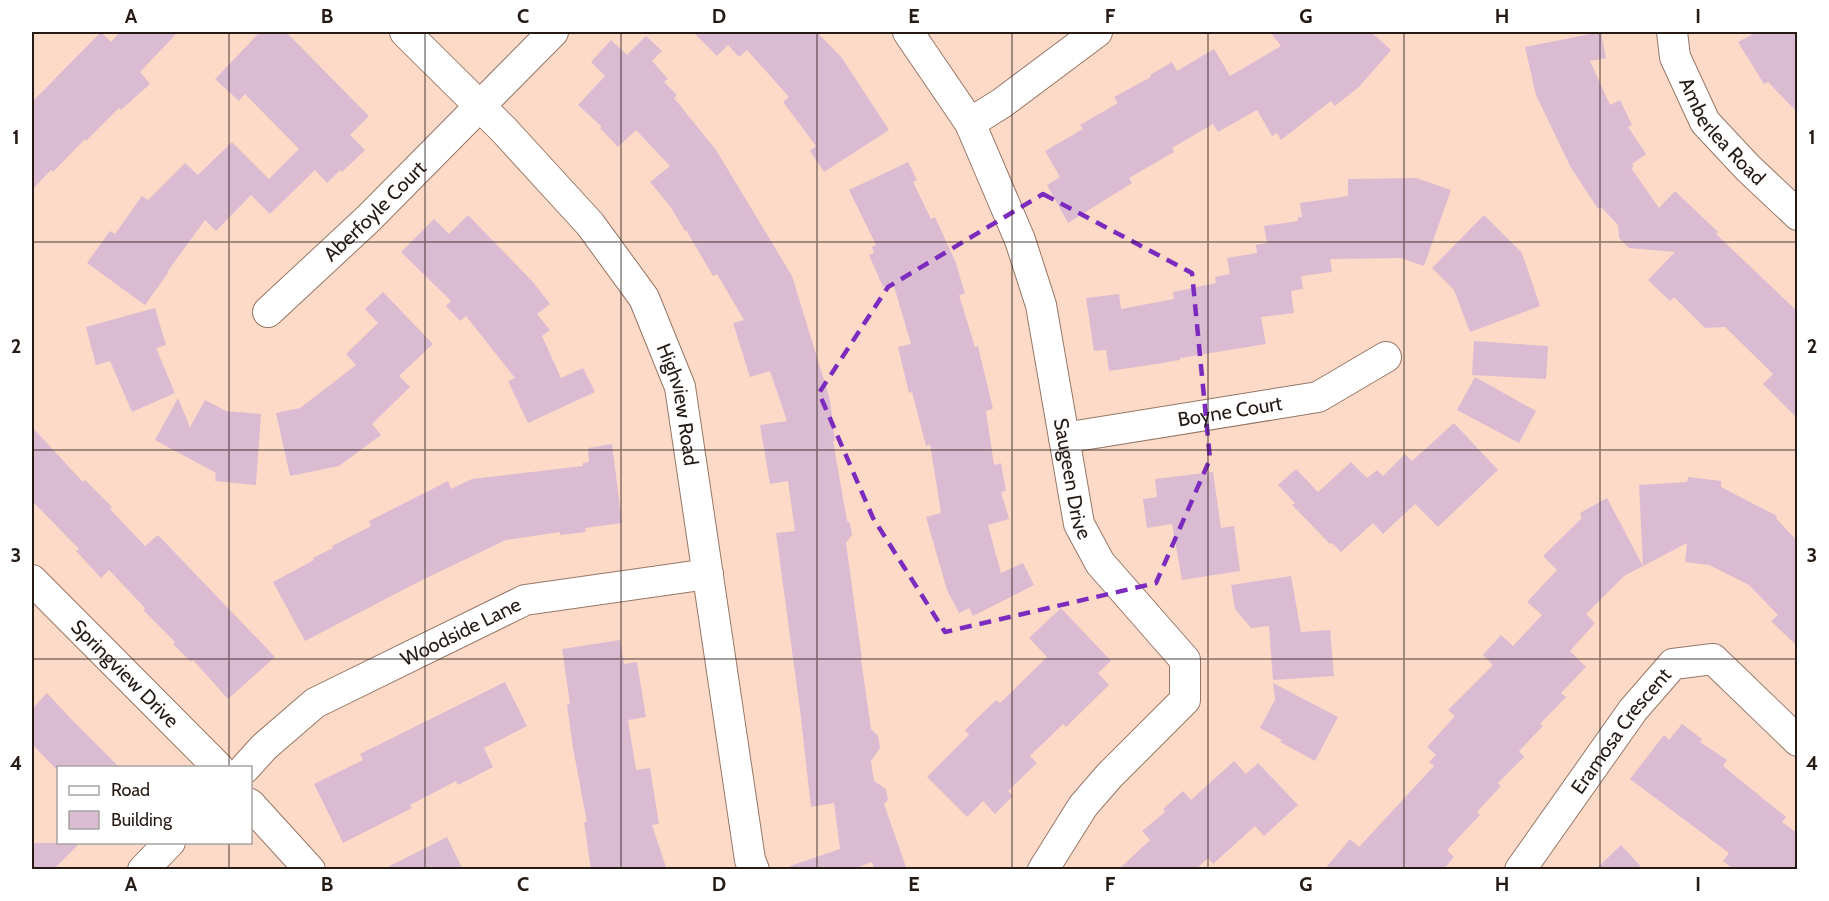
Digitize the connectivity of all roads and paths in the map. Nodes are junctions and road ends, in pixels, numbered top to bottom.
1 (405, 32) edge
2 (553, 32) edge
3 (908, 32) edge
4 (1097, 32) edge
5 (1672, 32) edge
6 (479, 106) junction
7 (970, 123) junction
8 (1797, 215) edge
9 (267, 312) dead end
10 (1386, 357) dead end
11 (1064, 438) junction
12 (708, 574) junction
13 (32, 580) edge
14 (1797, 741) edge
15 (217, 766) edge
16 (247, 766) edge
17 (252, 806) edge
18 (169, 844) edge
19 (143, 870) edge
20 (310, 870) edge
21 (754, 870) edge
22 (1043, 870) edge
23 (1520, 870) edge

1 - 6 street, Highview Road
2 - 6 street, Aberfoyle Court
3 - 7 street, Saugeen Drive
4 - 7 street
5 - 8 street, Amberlea Road
6 - 9 street, Aberfoyle Court
6 - 12 street, Highview Road
7 - 11 street, Saugeen Drive
10 - 11 street, Boyne Court
11 - 22 street, Saugeen Drive
12 - 16 street, Woodside Lane
12 - 21 street, Highview Road
13 - 15 street, Springview Drive
14 - 23 street, Eramosa Crescent
17 - 20 street
18 - 19 street

